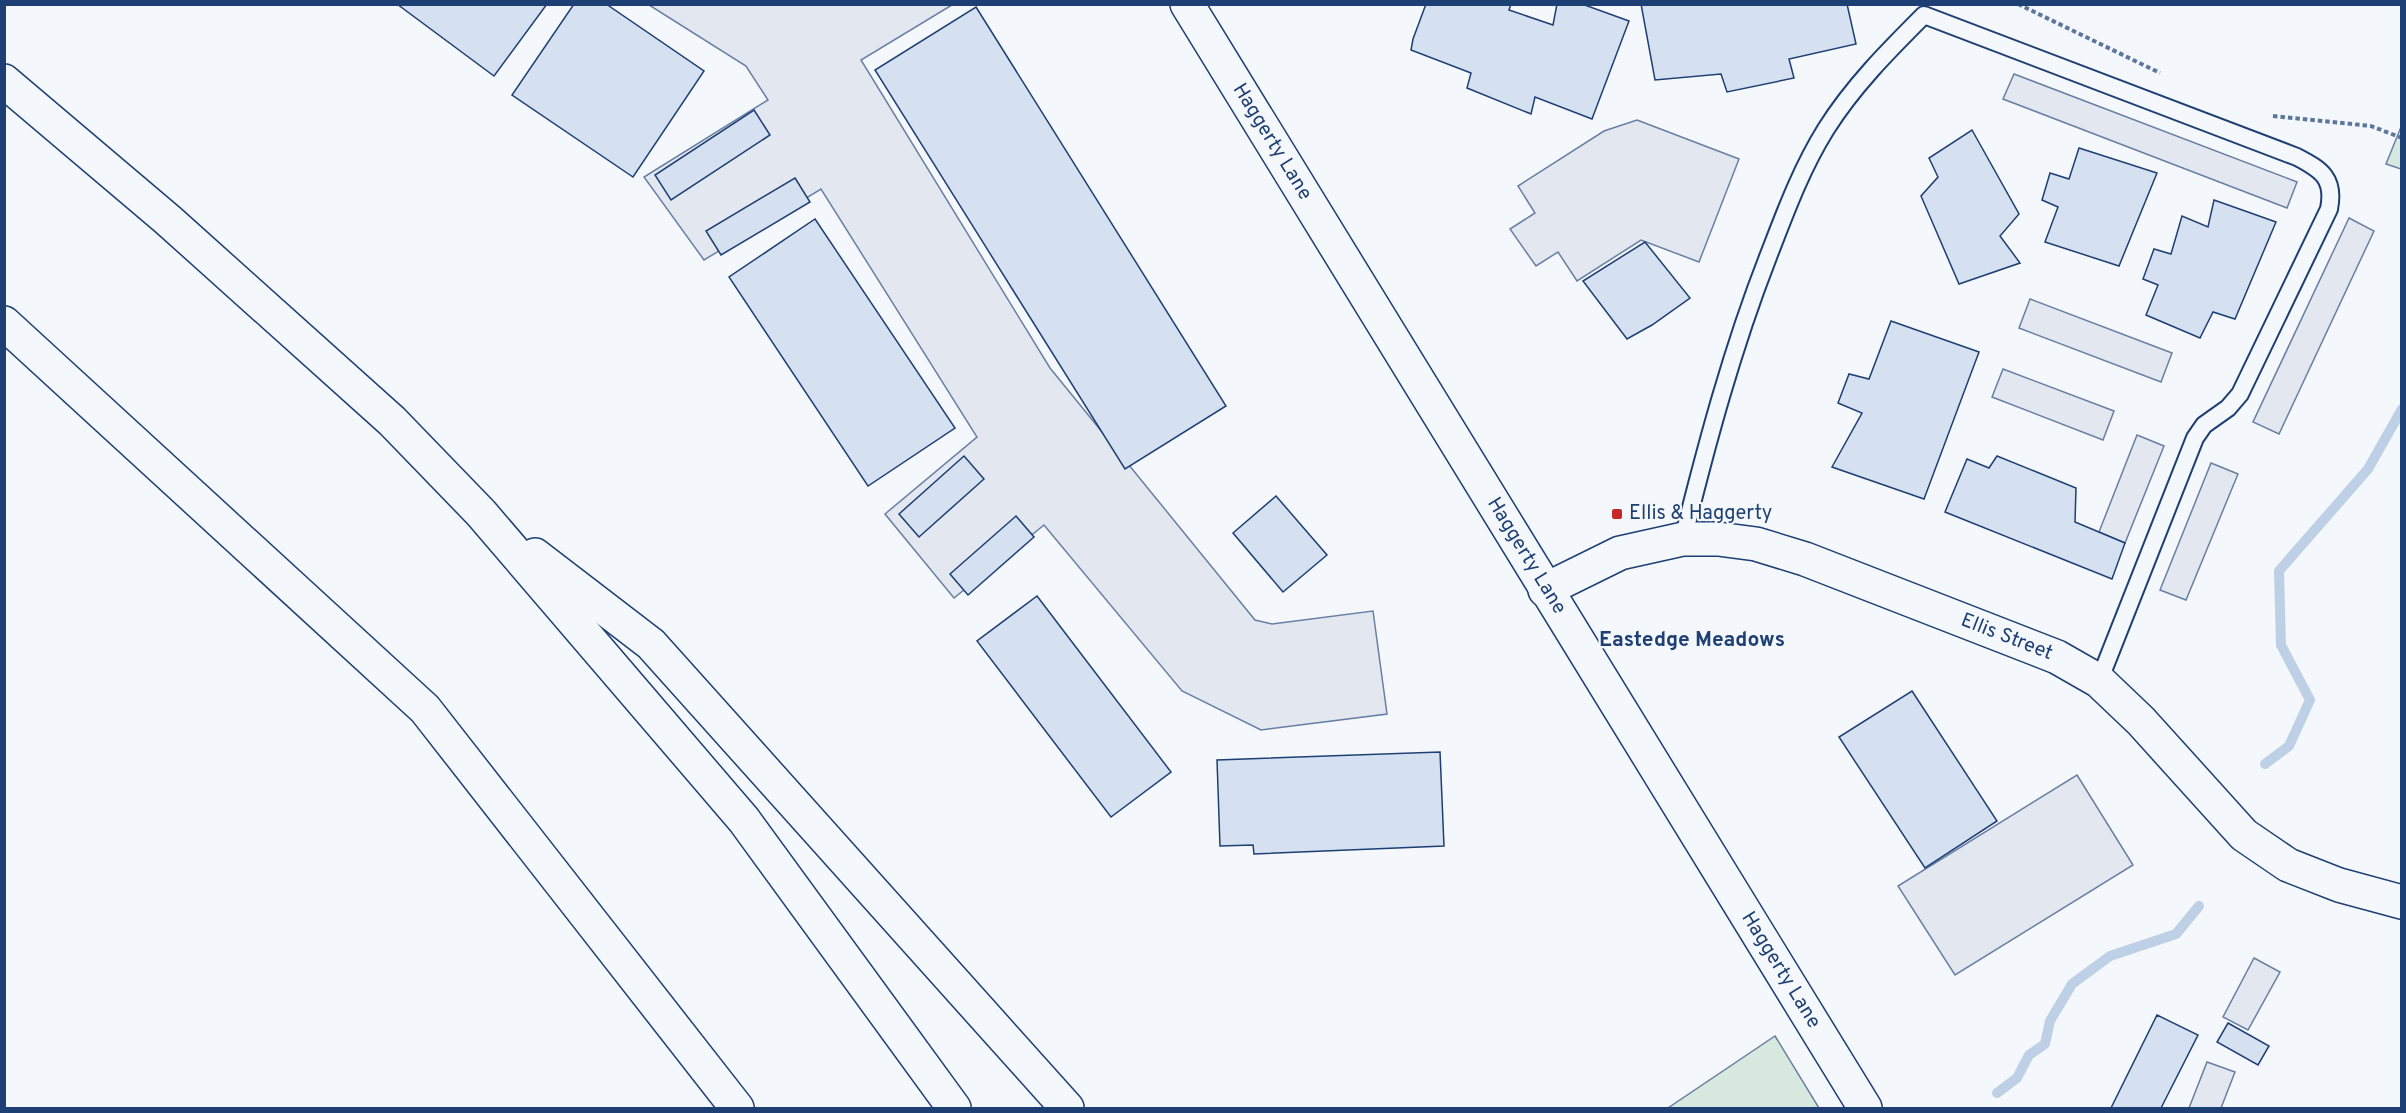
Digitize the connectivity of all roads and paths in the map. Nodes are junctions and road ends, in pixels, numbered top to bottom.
1 (1187, 4) edge
2 (2018, 4) edge
3 (2165, 75) dead end
4 (4, 81) edge
5 (2261, 115) dead end
6 (2402, 138) edge
7 (4, 323) edge
8 (481, 513) junction
9 (1683, 539) junction
10 (1545, 590) junction
11 (2099, 681) junction
12 (2402, 902) edge
13 (737, 1108) edge
14 (954, 1108) edge
15 (1067, 1108) edge
16 (1865, 1108) edge

1 - 10 main road, Haggerty Lane
2 - 3 path
4 - 8 main road
5 - 6 path
7 - 13 main road
8 - 14 main road
8 - 15 main road
9 - 10 main road, Ellis Street
9 - 11 main road, Ellis Street
9 - 11 lane
10 - 16 main road, Haggerty Lane
11 - 12 main road, Ellis Street

